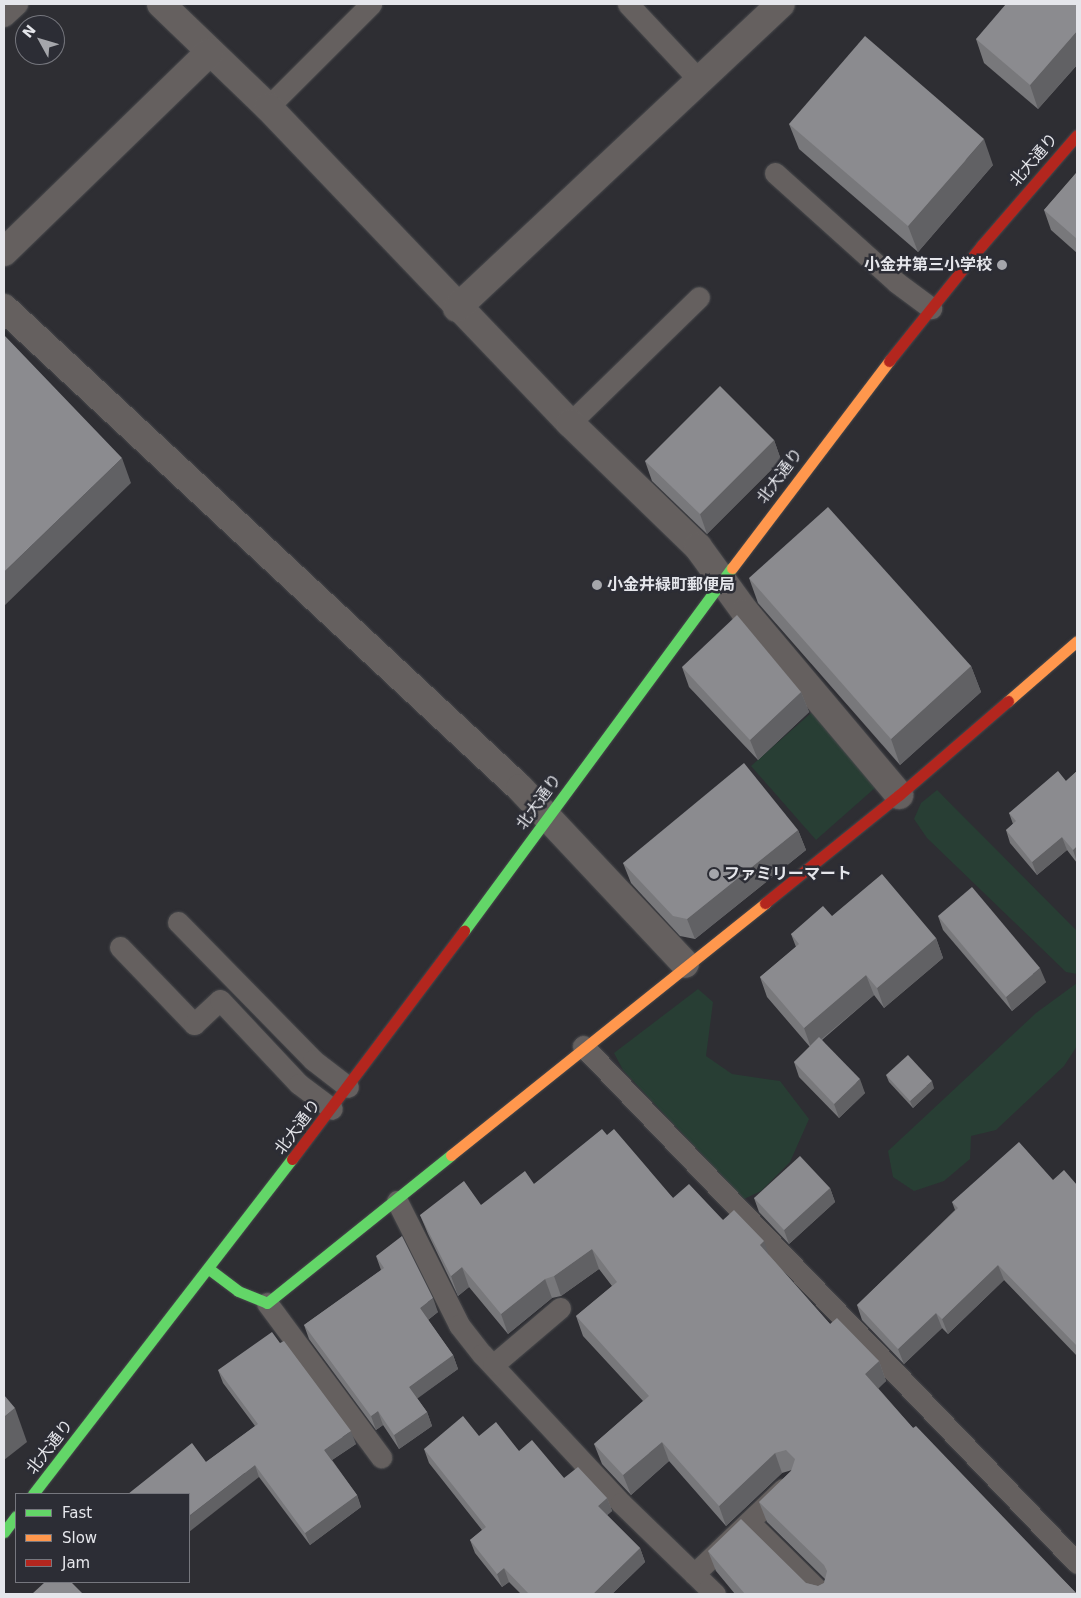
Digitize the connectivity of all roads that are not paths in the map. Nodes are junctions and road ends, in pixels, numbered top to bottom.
1 (17, 4) edge
2 (161, 4) edge
3 (372, 4) edge
4 (628, 4) edge
5 (781, 4) edge
6 (4, 16) edge
7 (210, 52) junction
8 (700, 81) junction
9 (268, 107) junction
10 (1077, 135) edge
11 (775, 173) dead end
12 (4, 252) edge
13 (700, 297) dead end
14 (4, 308) edge
15 (457, 308) junction
16 (931, 308) junction
17 (570, 423) junction
18 (724, 578) junction
19 (1077, 641) edge
20 (899, 795) junction
21 (548, 818) junction
22 (178, 922) dead end
23 (120, 947) dead end
24 (685, 964) junction
25 (583, 1046) junction
26 (348, 1087) junction
27 (332, 1109) junction
28 (397, 1201) junction
29 (209, 1269) junction
30 (267, 1303) junction
31 (560, 1308) dead end
32 (493, 1365) junction
33 (381, 1457) dead end
34 (790, 1482) edge
35 (34, 1493) edge
36 (15, 1517) edge
37 (749, 1522) junction
38 (4, 1532) edge
39 (1077, 1563) edge
40 (694, 1574) junction
41 (715, 1594) edge
42 (822, 1594) edge

1 - 6 lane
2 - 7 street
3 - 9 lane
4 - 8 lane
5 - 8 street
7 - 9 street
7 - 12 street
8 - 15 street
9 - 15 street
10 - 16 street, 北大通り
11 - 16 lane
13 - 17 lane
14 - 21 street
15 - 17 street
16 - 18 street, 北大通り
17 - 18 street
18 - 20 street
18 - 21 street, 北大通り
19 - 20 street
20 - 24 street
21 - 24 street
21 - 26 street, 北大通り
22 - 26 lane
23 - 27 lane
24 - 25 street
25 - 28 street
25 - 39 lane
26 - 27 street, 北大通り
27 - 29 street, 北大通り
28 - 30 street
28 - 32 lane
29 - 30 street
29 - 35 street, 北大通り
30 - 33 lane
31 - 32 lane
32 - 40 lane
34 - 37 lane
36 - 38 street
37 - 40 lane
37 - 42 lane
40 - 41 lane

